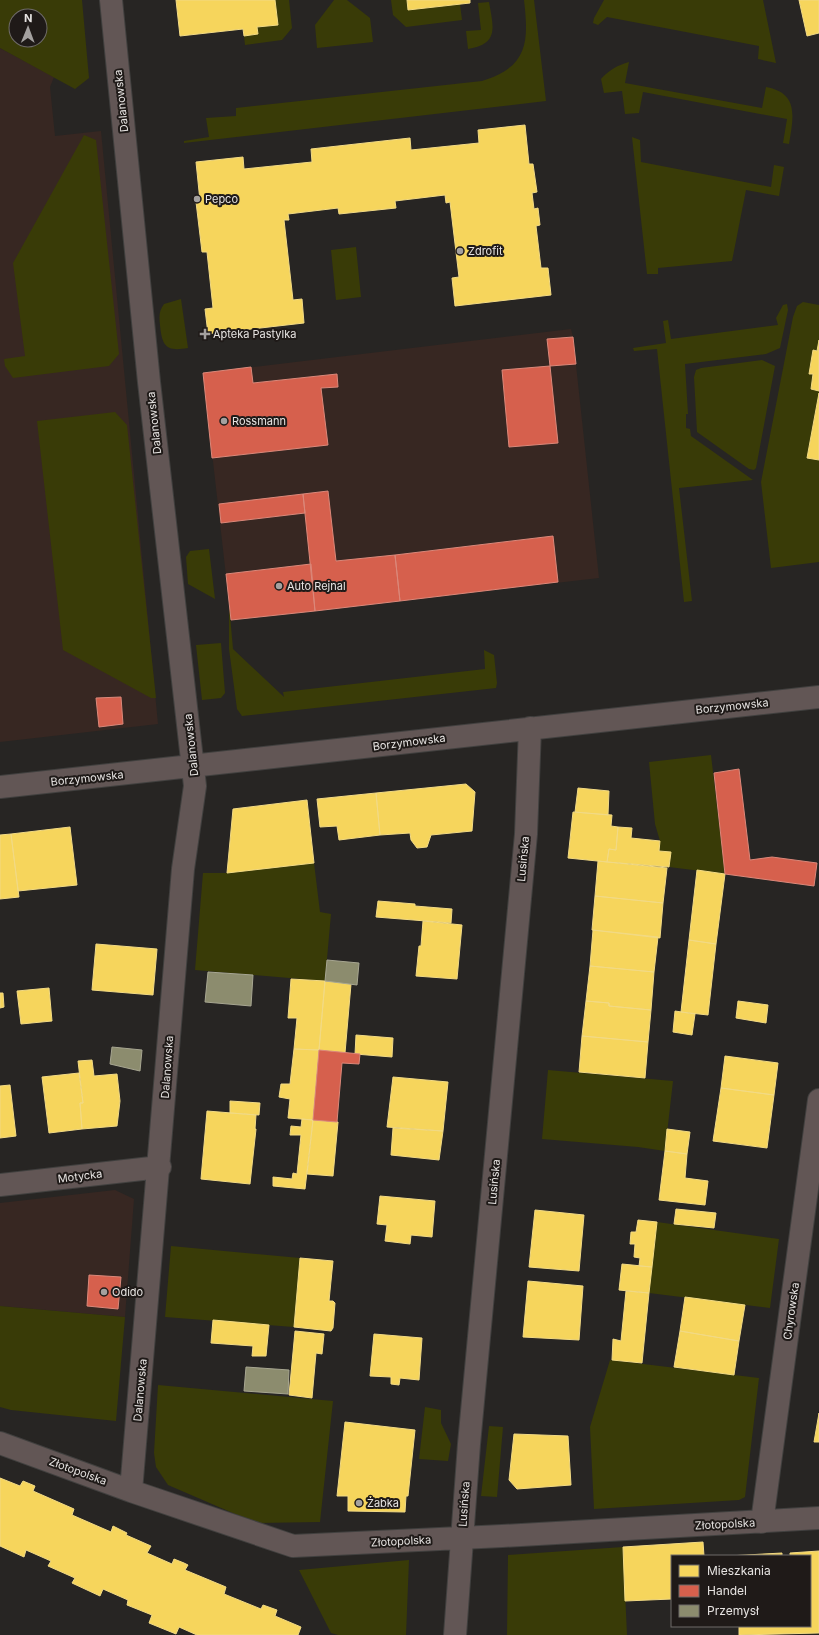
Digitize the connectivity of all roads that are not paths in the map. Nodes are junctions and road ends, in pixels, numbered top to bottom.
1 (110, 0) edge
2 (819, 697) edge
3 (530, 728) junction
4 (193, 766) junction
5 (0, 787) edge
6 (819, 1100) edge
7 (160, 1166) junction
8 (0, 1185) edge
9 (0, 1443) edge
10 (131, 1491) junction
11 (819, 1518) edge
12 (762, 1522) junction
13 (461, 1538) junction
14 (455, 1635) edge

1 - 4 street, Dalanowska
2 - 3 street, Borzymowska
3 - 4 street, Borzymowska
3 - 13 street, Lusińska
4 - 5 street, Borzymowska
4 - 7 street, Dalanowska
6 - 12 street, Chyrowska
7 - 8 street, Motycka
7 - 10 street, Dalanowska
9 - 10 street, Złotopolska
10 - 13 street, Złotopolska
11 - 12 street, Złotopolska
12 - 13 street, Złotopolska
13 - 14 street, Lusińska

